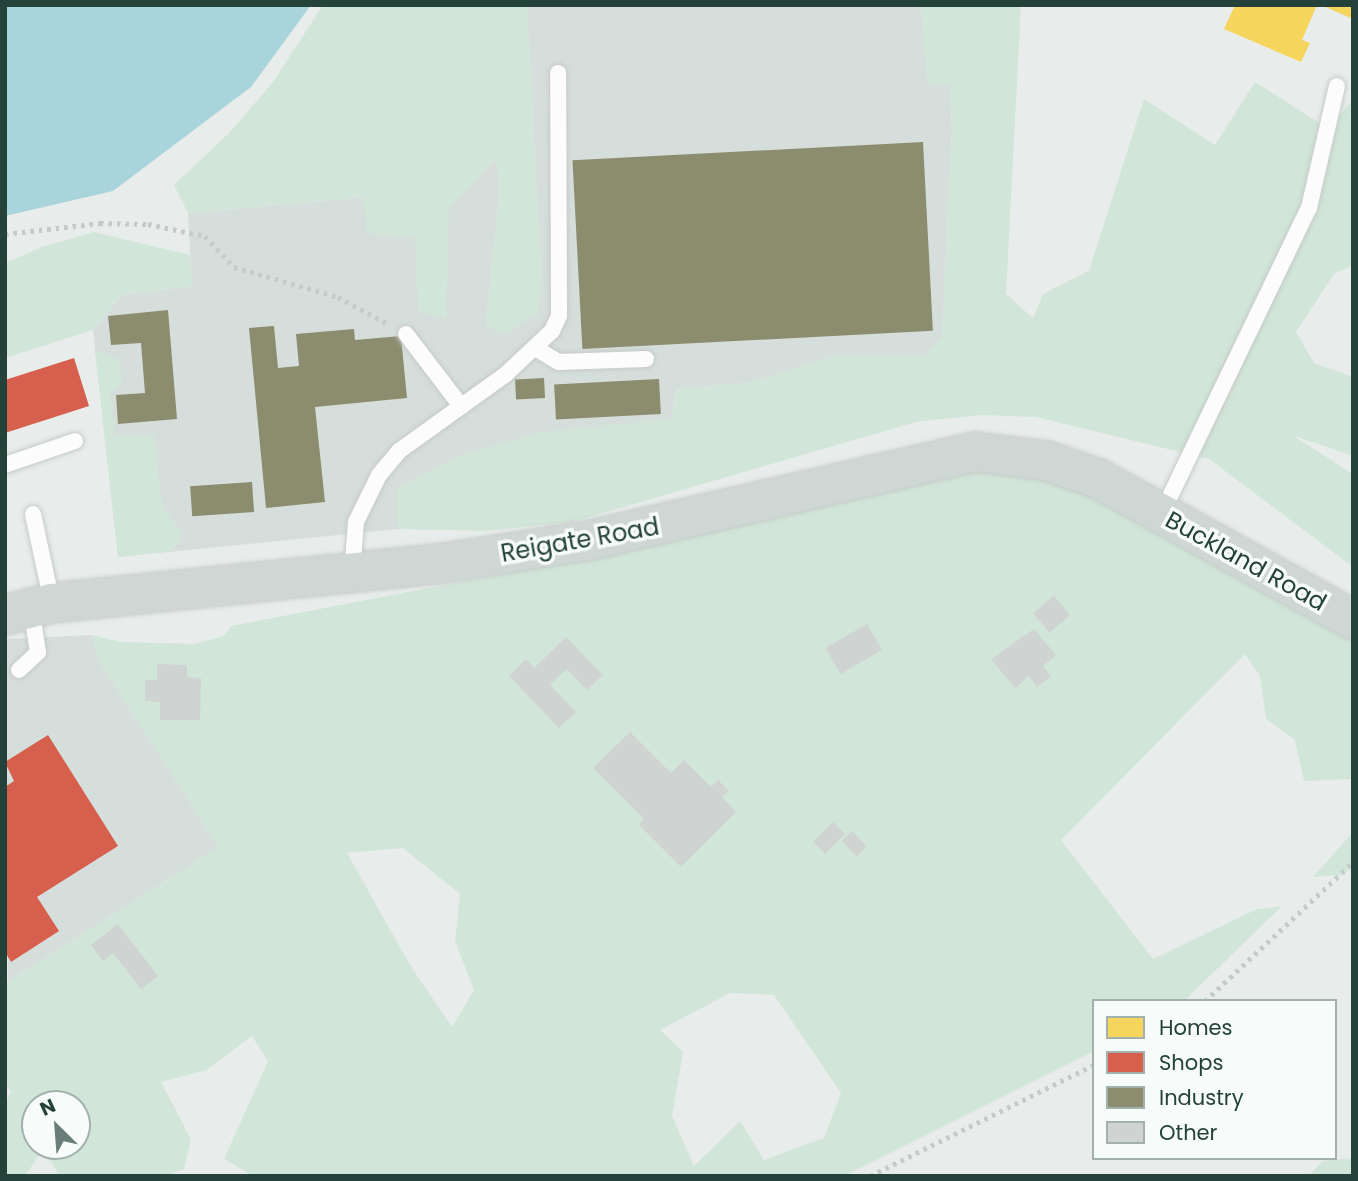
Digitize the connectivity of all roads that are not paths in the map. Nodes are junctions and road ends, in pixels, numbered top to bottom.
1 (558, 73) dead end
2 (1338, 86) dead end
3 (406, 334) road end
4 (535, 348) junction
5 (646, 359) dead end
6 (461, 406) junction
7 (75, 441) dead end
8 (5, 465) edge
9 (1150, 509) junction
10 (33, 514) dead end
11 (352, 573) junction
12 (29, 609) edge
13 (1353, 620) edge
14 (19, 670) dead end

1 - 4 lane
2 - 9 lane
3 - 6 lane
4 - 5 lane
4 - 6 lane
6 - 11 lane
7 - 8 lane
9 - 11 main road, Reigate Road
9 - 13 main road, Buckland Road
10 - 12 lane
11 - 12 main road, Reigate Road
12 - 14 lane

